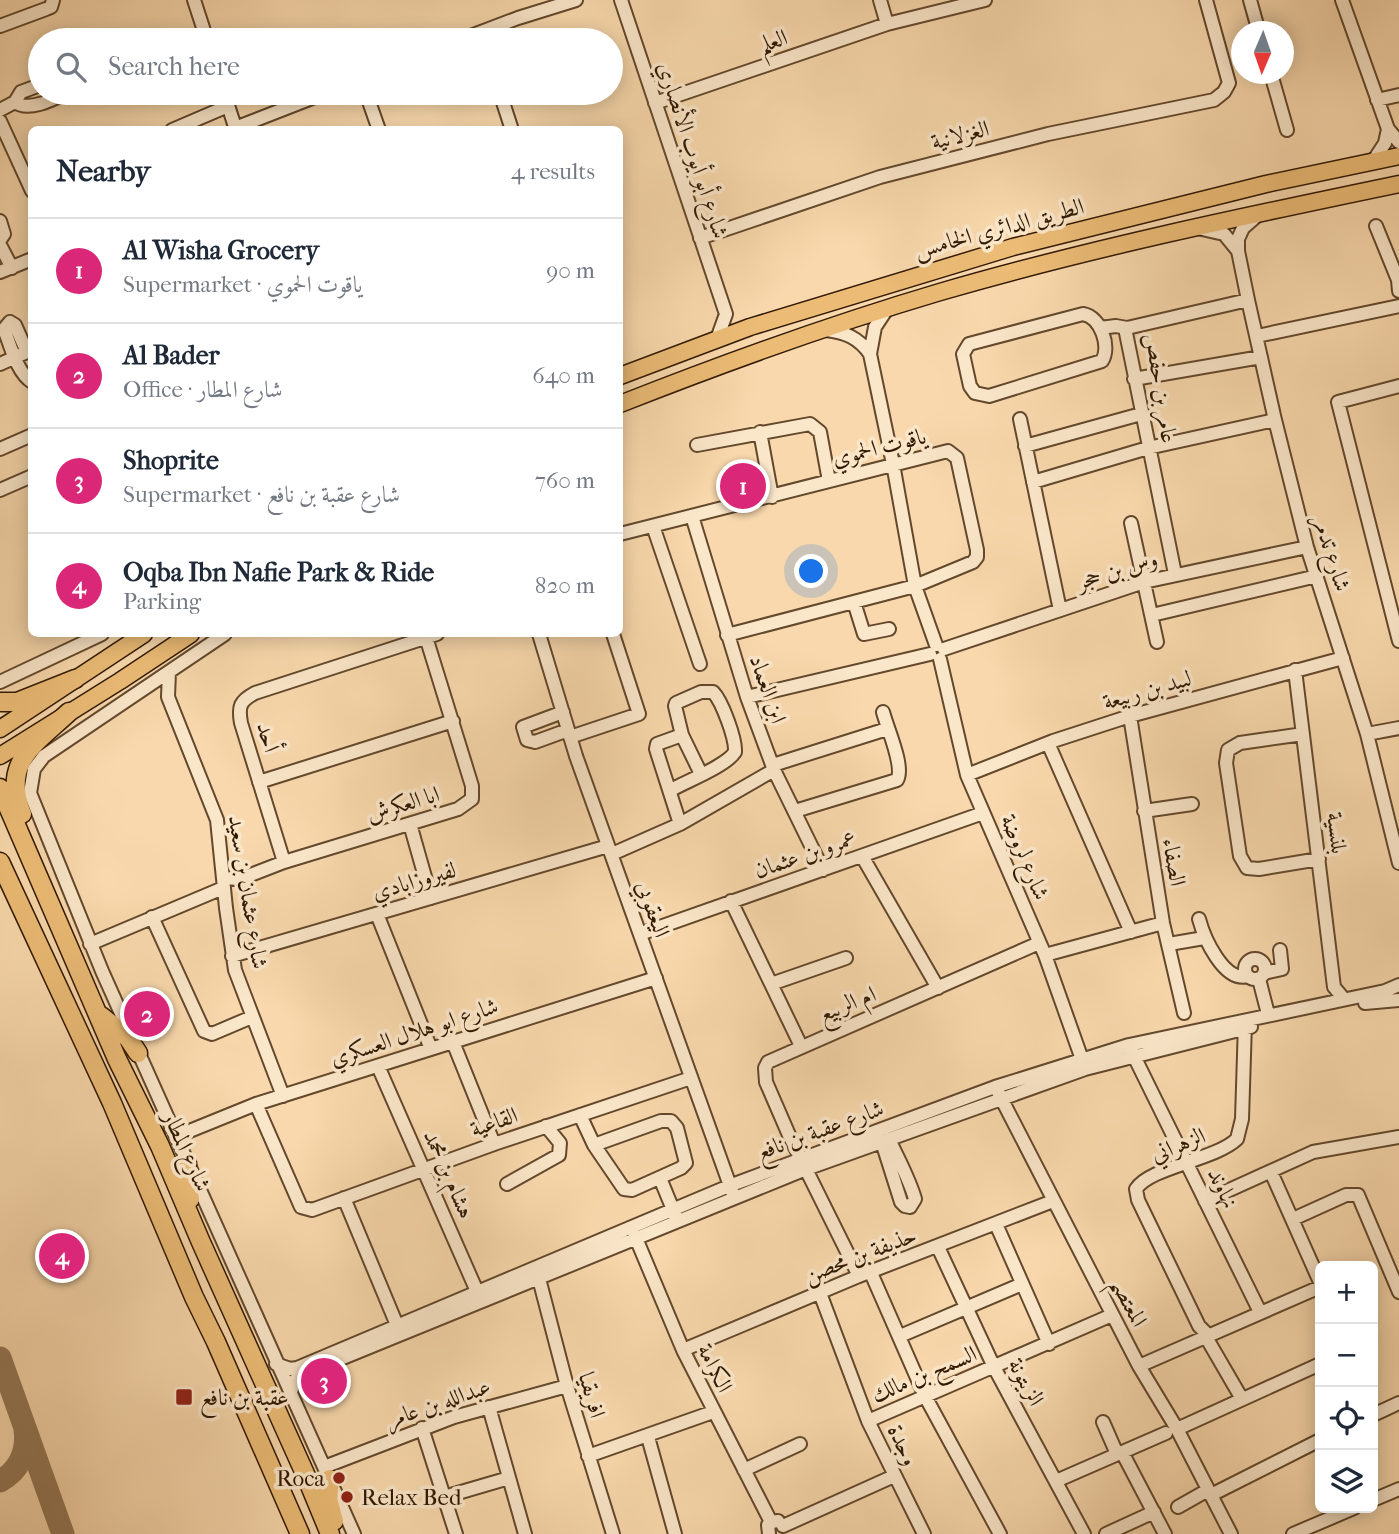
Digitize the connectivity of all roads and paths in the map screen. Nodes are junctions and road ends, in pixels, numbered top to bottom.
1 (54, 0) edge
2 (194, 0) edge
3 (576, 0) edge
4 (621, 0) edge
5 (880, 0) edge
6 (985, 0) edge
7 (1206, 0) edge
8 (1250, 0) edge
9 (1342, 0) edge
10 (535, 6) edge
11 (1256, 21) edge
12 (887, 24) junction
13 (0, 26) edge
14 (203, 28) edge
15 (497, 28) edge
16 (1274, 84) edge
17 (28, 89) edge
18 (1399, 95) edge
19 (1377, 100) junction
20 (15, 102) junction
21 (655, 103) junction
22 (31, 105) edge
23 (295, 105) edge
24 (370, 105) edge
25 (504, 105) edge
26 (228, 106) joint
27 (0, 110) edge
28 (0, 121) edge
29 (184, 126) edge
30 (235, 126) edge
31 (243, 126) edge
32 (378, 126) edge
33 (511, 126) edge
34 (1388, 129) junction
35 (1287, 130) dead end
36 (1399, 142) edge
37 (1399, 156) edge
38 (1374, 160) junction
39 (28, 182) edge
40 (1399, 184) edge
41 (1261, 212) junction
42 (0, 221) edge
43 (1376, 226) dead end
44 (1189, 228) junction
45 (700, 238) junction
46 (0, 242) edge
47 (1238, 251) junction
48 (28, 261) edge
49 (6, 270) edge
50 (1399, 284) edge
51 (1248, 300) junction
52 (1399, 306) edge
53 (887, 310) junction
54 (726, 314) junction
55 (750, 327) junction
56 (826, 330) junction
57 (1126, 331) junction
58 (1102, 334) junction
59 (1257, 336) junction
60 (718, 339) junction
61 (870, 354) junction
62 (26, 355) edge
63 (1261, 357) junction
64 (0, 364) edge
65 (623, 375) edge
66 (28, 379) edge
67 (1134, 379) junction
68 (1399, 386) edge
69 (623, 403) edge
70 (1141, 414) junction
71 (1020, 419) dead end
72 (1275, 420) junction
73 (760, 432) junction
74 (28, 437) edge
75 (697, 445) dead end
76 (1025, 446) junction
77 (1148, 448) junction
78 (0, 449) edge
79 (894, 464) junction
80 (28, 478) edge
81 (829, 481) junction
82 (1033, 482) junction
83 (0, 491) edge
84 (772, 497) junction
85 (692, 516) junction
86 (1131, 523) dead end
87 (653, 526) junction
88 (623, 533) edge
89 (1307, 548) junction
90 (1175, 575) junction
91 (1317, 576) junction
92 (1144, 582) junction
93 (915, 586) junction
94 (854, 602) junction
95 (1060, 610) junction
96 (1152, 615) junction
97 (889, 629) dead end
98 (727, 635) junction
99 (96, 637) edge
100 (186, 637) edge
101 (221, 637) edge
102 (426, 637) edge
103 (432, 637) edge
104 (540, 637) edge
105 (614, 637) edge
106 (138, 638) edge
107 (1399, 640) edge
108 (1157, 642) dead end
109 (937, 652) junction
110 (1343, 658) junction
111 (701, 664) dead end
112 (1295, 670) junction
113 (169, 672) junction
114 (75, 679) junction
115 (120, 681) junction
116 (0, 682) edge
117 (153, 683) junction
118 (168, 696) junction
119 (747, 697) junction
120 (0, 702) edge
121 (69, 712) junction
122 (563, 712) junction
123 (883, 712) dead end
124 (1130, 716) junction
125 (453, 722) junction
126 (1399, 728) edge
127 (0, 729) edge
128 (887, 729) junction
129 (569, 734) junction
130 (1303, 734) junction
131 (1367, 734) junction
132 (682, 735) junction
133 (1048, 743) junction
134 (15, 746) junction
135 (0, 755) edge
136 (774, 767) junction
137 (701, 774) junction
138 (967, 775) junction
139 (259, 782) junction
140 (0, 788) edge
141 (671, 792) junction
142 (1192, 804) dead end
143 (795, 811) junction
144 (1144, 811) junction
145 (983, 813) junction
146 (0, 818) edge
147 (683, 822) junction
148 (410, 824) junction
149 (610, 850) junction
150 (862, 856) junction
151 (1319, 859) junction
152 (0, 862) edge
153 (284, 862) junction
154 (1399, 863) edge
155 (823, 870) junction
156 (223, 883) junction
157 (43, 887) junction
158 (431, 898) junction
159 (731, 901) junction
160 (377, 914) junction
161 (152, 917) junction
162 (1199, 919) dead end
163 (1163, 923) junction
164 (1131, 932) junction
165 (640, 934) junction
166 (1204, 938) junction
167 (90, 944) junction
168 (1169, 944) junction
169 (1042, 949) junction
170 (1280, 950) dead end
171 (232, 957) junction
172 (846, 958) dead end
173 (79, 972) junction
174 (1257, 976) junction
175 (656, 978) junction
176 (771, 984) junction
177 (1399, 985) edge
178 (939, 988) junction
179 (1344, 999) junction
180 (1399, 1000) edge
181 (1184, 1013) dead end
182 (1268, 1014) junction
183 (100, 1016) junction
184 (252, 1017) junction
185 (1245, 1023) junction
186 (453, 1042) junction
187 (801, 1046) junction
188 (431, 1049) junction
189 (1131, 1050) junction
190 (138, 1052) junction
191 (1083, 1063) junction
192 (378, 1066) junction
193 (691, 1078) junction
194 (998, 1093) junction
195 (282, 1096) junction
196 (256, 1104) junction
197 (580, 1115) junction
198 (546, 1126) junction
199 (171, 1128) junction
200 (187, 1132) junction
201 (1399, 1137) edge
202 (494, 1143) junction
203 (594, 1145) junction
204 (179, 1146) junction
205 (1186, 1162) junction
206 (187, 1163) junction
207 (804, 1164) junction
208 (423, 1168) junction
209 (1271, 1172) junction
210 (660, 1178) junction
211 (507, 1184) dead end
212 (732, 1192) junction
213 (344, 1198) junction
214 (1053, 1201) junction
215 (1205, 1201) junction
216 (675, 1215) junction
217 (1293, 1219) junction
218 (996, 1224) junction
219 (634, 1233) junction
220 (200, 1240) junction
221 (938, 1247) junction
222 (1379, 1265) edge
223 (1315, 1270) edge
224 (538, 1273) junction
225 (865, 1274) junction
226 (1022, 1284) junction
227 (1315, 1289) edge
228 (1399, 1292) edge
229 (820, 1293) junction
230 (479, 1295) junction
231 (966, 1308) junction
232 (1260, 1312) junction
233 (1112, 1315) junction
234 (398, 1329) junction
235 (900, 1336) junction
236 (1207, 1336) junction
237 (1048, 1344) junction
238 (683, 1350) junction
239 (276, 1364) junction
240 (1139, 1366) junction
241 (1315, 1366) edge
242 (994, 1367) junction
243 (568, 1386) junction
244 (291, 1393) junction
245 (925, 1396) junction
246 (1242, 1399) junction
247 (1399, 1403) edge
248 (489, 1407) junction
249 (1378, 1408) edge
250 (713, 1412) junction
251 (868, 1421) junction
252 (1103, 1422) dead end
253 (422, 1428) junction
254 (1172, 1431) junction
255 (648, 1437) junction
256 (1315, 1442) edge
257 (800, 1444) dead end
258 (1119, 1453) junction
259 (588, 1456) junction
260 (744, 1470) junction
261 (327, 1473) junction
262 (894, 1476) junction
263 (509, 1478) junction
264 (1056, 1481) junction
265 (1399, 1489) edge
266 (1209, 1493) junction
267 (444, 1497) junction
268 (1378, 1498) edge
269 (1178, 1507) dead end
270 (1154, 1512) junction
271 (1342, 1513) edge
272 (772, 1530) edge
273 (300, 1534) edge
274 (330, 1534) edge
275 (338, 1534) edge
276 (354, 1534) edge
277 (456, 1534) edge
278 (525, 1534) edge
279 (612, 1534) edge
280 (675, 1534) edge
281 (924, 1534) edge
282 (1000, 1534) edge
283 (1084, 1534) edge
284 (1106, 1534) edge
285 (1165, 1534) edge
286 (1230, 1534) edge
287 (1293, 1534) edge

1 - 13 street
2 - 14 street
3 - 10 street
4 - 21 street, شارع أبو أيوب الأنصاري
5 - 12 street
6 - 12 street, العلم
7 - 45 street, الغزلانية
8 - 11 street
9 - 19 street
10 - 15 street
12 - 21 street, العلم
16 - 35 street
17 - 20 street
18 - 19 street
19 - 34 street
20 - 22 street
20 - 27 street
21 - 45 street, شارع أبو أيوب الأنصاري
23 - 31 street
24 - 32 street
25 - 33 street
26 - 29 street
26 - 30 street
28 - 39 street
34 - 36 street
34 - 38 street
37 - 38 main road, الطريق الدائري الخامس
38 - 55 main road, الطريق الدائري الخامس
40 - 41 main road, الطريق الدائري الخامس
41 - 44 main road, الطريق الدائري الخامس
41 - 47 street
42 - 46 street
43 - 50 street
44 - 47 street
44 - 53 main road, الطريق الدائري الخامس
45 - 54 street, شارع أبو أيوب الأنصاري
46 - 49 street
47 - 51 street, شارع تدمر
48 - 49 street
51 - 57 street, عامر بن حفص
51 - 59 street, شارع تدمر
52 - 59 street
53 - 56 main road, الطريق الدائري الخامس
53 - 61 street, شارع لروضة
54 - 55 street
54 - 60 street
55 - 60 main road, الطريق الدائري الخامس
56 - 61 street
56 - 69 main road, الطريق الدائري الخامس
57 - 58 street
57 - 67 street, عامر بن حفص
58 - 58 street
59 - 63 street, شارع تدمر
60 - 65 main road, الطريق الدائري الخامس
61 - 79 street, شارع لروضة
62 - 64 street
62 - 66 street
63 - 67 street
63 - 72 street, شارع تدمر
67 - 70 street, عامر بن حفص
68 - 107 street
70 - 76 street
70 - 77 street, عامر بن حفص
71 - 76 street
72 - 77 street
72 - 89 street, شارع تدمر
73 - 75 street
73 - 81 street
73 - 84 street
74 - 78 street
76 - 82 street
77 - 82 street
77 - 90 street, عامر بن حفص
79 - 81 street, ياقوت الحموي
79 - 93 street, شارع لروضة
79 - 93 street, ياقوت الحموي
80 - 83 street
81 - 84 street, ياقوت الحموي
82 - 95 street
84 - 85 street, ياقوت الحموي
85 - 87 street, ياقوت الحموي
85 - 98 street, ابن العماد
86 - 92 street
87 - 88 street, ياقوت الحموي
87 - 111 street
89 - 90 street, وس بن حجر
89 - 91 street, شارع تدمر
90 - 92 street, وس بن حجر
91 - 96 street
91 - 110 street, شارع تدمر
92 - 95 street, وس بن حجر
92 - 96 street
93 - 94 street, ياقوت الحموي
93 - 109 street, شارع لروضة
94 - 97 street
94 - 98 street, ياقوت الحموي
95 - 109 street, وس بن حجر
96 - 108 street
98 - 119 street, ابن العماد
99 - 116 street
100 - 115 main road
101 - 113 street
102 - 139 street, أحد
103 - 125 street, ابا العكرش
104 - 122 street, اليعقوبي
105 - 129 street
106 - 114 main road
106 - 134 main road
109 - 119 street, وس بن حجر
109 - 138 street, شارع لروضة
110 - 112 street, لبيد بن ربيعة
110 - 131 street, شارع تدمر
112 - 124 street, لبيد بن ربيعة
112 - 130 street, بلنسية
113 - 117 street
113 - 118 street, شارع عثمان بن سعيد
114 - 120 highway
114 - 127 main road
115 - 117 street
115 - 121 main road
117 - 118 street, شارع عثمان بن سعيد
117 - 167 street, شارع المطار
118 - 156 street, شارع عثمان بن سعيد
119 - 136 street, ابن العماد
121 - 134 main road
121 - 157 highway
122 - 129 street, اليعقوبي
122 - 129 street
123 - 128 street
124 - 133 street, لبيد بن ربيعة
124 - 144 street, الصفاء
125 - 139 street
125 - 148 street, ابا العكرش
126 - 131 street
128 - 136 street, لفيروزابادي
128 - 143 street
129 - 149 street, اليعقوبي
130 - 151 street, بلنسية
130 - 151 street
131 - 154 street, شارع تدمر
132 - 137 street
132 - 137 street
132 - 141 street
133 - 138 street, لبيد بن ربيعة
133 - 164 street
134 - 135 main road
136 - 143 street, ابن العماد
136 - 147 street, لفيروزابادي
137 - 141 street
138 - 145 street, شارع لروضة
139 - 153 street, أحد
140 - 157 highway, شارع المطار
141 - 147 street
142 - 144 street
143 - 155 street, ابن العماد
144 - 163 street, الصفاء
145 - 150 street, عمرو بن عثمان
145 - 169 street, شارع لروضة
146 - 173 highway
147 - 149 street, لفيروزابادي
148 - 153 street, ابا العكرش
148 - 158 street
149 - 158 street, لفيروزابادي
149 - 165 street, اليعقوبي
150 - 155 street, عمرو بن عثمان
150 - 178 street
151 - 179 street, بلنسية
152 - 273 highway
153 - 156 street, ابا العكرش
155 - 159 street, عمرو بن عثمان
156 - 161 street, ابا العكرش
156 - 171 street, شارع عثمان بن سعيد
157 - 173 highway, شارع المطار
158 - 160 street, لفيروزابادي
159 - 165 street, عمرو بن عثمان
159 - 176 street
160 - 171 street, لفيروزابادي
160 - 188 street
161 - 167 street
161 - 184 street
162 - 166 street
163 - 164 street, ام الربيع
163 - 168 street, الصفاء
164 - 169 street, ام الربيع
165 - 175 street, اليعقوبي
166 - 168 street
166 - 174 street
167 - 190 street, شارع المطار
168 - 181 street, الصفاء
169 - 178 street, ام الربيع
169 - 191 street, شارع لروضة
170 - 174 street
171 - 184 street, شارع عثمان بن سعيد
172 - 176 street
173 - 183 highway, شارع المطار
174 - 182 street
175 - 186 street, شارع ابو هلال العسكري
175 - 193 street, اليعقوبي
176 - 187 street
177 - 179 street, شارع عقبة بن نافع
178 - 187 street, ام الربيع
179 - 182 street, شارع عقبة بن نافع
180 - 185 street, شارع عقبة بن نافع
182 - 185 street, شارع عقبة بن نافع
183 - 190 highway
183 - 220 highway, شارع المطار
184 - 195 street, شارع عثمان بن سعيد
185 - 189 street, شارع عقبة بن نافع
185 - 205 street, الزهراني
186 - 188 street, شارع ابو هلال العسكري
186 - 202 street
187 - 207 street, ام الربيع
188 - 192 street, شارع ابو هلال العسكري
189 - 191 street, شارع عقبة بن نافع
189 - 205 street, نهاوند
190 - 199 street, شارع المطار
191 - 194 street, شارع عقبة بن نافع
192 - 195 street, شارع ابو هلال العسكري
192 - 208 street, هشام بن محمد
193 - 197 street, القاعية
193 - 212 street, اليعقوبي
194 - 207 street, شارع عقبة بن نافع
194 - 207 street, شارع عقبة بن نافع
194 - 214 street, المعتصم
195 - 196 street, شارع ابو هلال العسكري
196 - 200 street, شارع ابو هلال العسكري
196 - 213 street, القاعية
197 - 198 street, القاعية
197 - 203 street
198 - 202 street, القاعية
198 - 211 street
199 - 200 street
199 - 204 street, شارع المطار
200 - 204 street
201 - 209 street
202 - 208 street, القاعية
203 - 210 street
203 - 210 street
204 - 206 street, شارع المطار
205 - 215 street, نهاوند
205 - 236 street, الزهراني
206 - 220 highway
206 - 239 street, شارع المطار
207 - 212 street, شارع عقبة بن نافع
207 - 225 street, ام الربيع
208 - 213 street, القاعية
208 - 230 street, هشام بن محمد
209 - 215 street
209 - 217 street
210 - 216 street
212 - 216 street, شارع عقبة بن نافع
213 - 234 street
214 - 218 street, حذيفة بن محصن
214 - 233 street, المعتصم
215 - 232 street, نهاوند
216 - 219 street, شارع عقبة بن نافع
217 - 222 street
217 - 223 street
218 - 221 street, حذيفة بن محصن
218 - 226 street
219 - 224 street, شارع عقبة بن نافع
219 - 238 street, الكرامة
220 - 274 highway, شارع المطار
221 - 225 street, حذيفة بن محصن
221 - 231 street, الزيتونة
222 - 228 street
224 - 230 street, شارع عقبة بن نافع
224 - 243 street, افريقيا
225 - 229 street, حذيفة بن محصن
225 - 235 street, ام الربيع
226 - 231 street
226 - 237 street
227 - 232 street
229 - 238 street, حذيفة بن محصن
229 - 251 street, وجدة
230 - 234 street, شارع عقبة بن نافع
231 - 235 street
231 - 242 street, الزيتونة
232 - 236 street
233 - 237 street, السمح بن مالك
233 - 240 street, المعتصم
234 - 239 street, شارع عقبة بن نافع
234 - 244 street, شارع عقبة بن نافع
235 - 245 street, ام الربيع
236 - 240 street
236 - 246 street
237 - 242 street, السمح بن مالك
238 - 250 street, الكرامة
239 - 244 street, شارع المطار
240 - 254 street, المعتصم
241 - 246 street
242 - 245 street, السمح بن مالك
242 - 264 street, الزيتونة
243 - 248 street, عبدالله بن عامر
243 - 259 street, افريقيا
244 - 261 street, شارع المطار
245 - 251 street, السمح بن مالك
245 - 282 street, ام الربيع
246 - 254 street
247 - 249 street
248 - 253 street, عبدالله بن عامر
248 - 263 street
250 - 255 street
250 - 260 street, الكرامة
251 - 262 street, وجدة
252 - 258 street
253 - 261 street, عبدالله بن عامر
253 - 267 street
254 - 258 street
254 - 266 street, المعتصم
255 - 259 street
255 - 280 street
256 - 266 street
257 - 260 street
258 - 264 street
258 - 270 street
259 - 279 street, افريقيا
260 - 272 street, الكرامة
261 - 275 highway
261 - 276 street, شارع المطار
262 - 272 street
262 - 281 street, وجدة
263 - 267 street
263 - 278 street
264 - 283 street, الزيتونة
265 - 268 street
266 - 269 street
266 - 286 street, المعتصم
267 - 277 street
270 - 284 street
270 - 285 street
271 - 287 street

